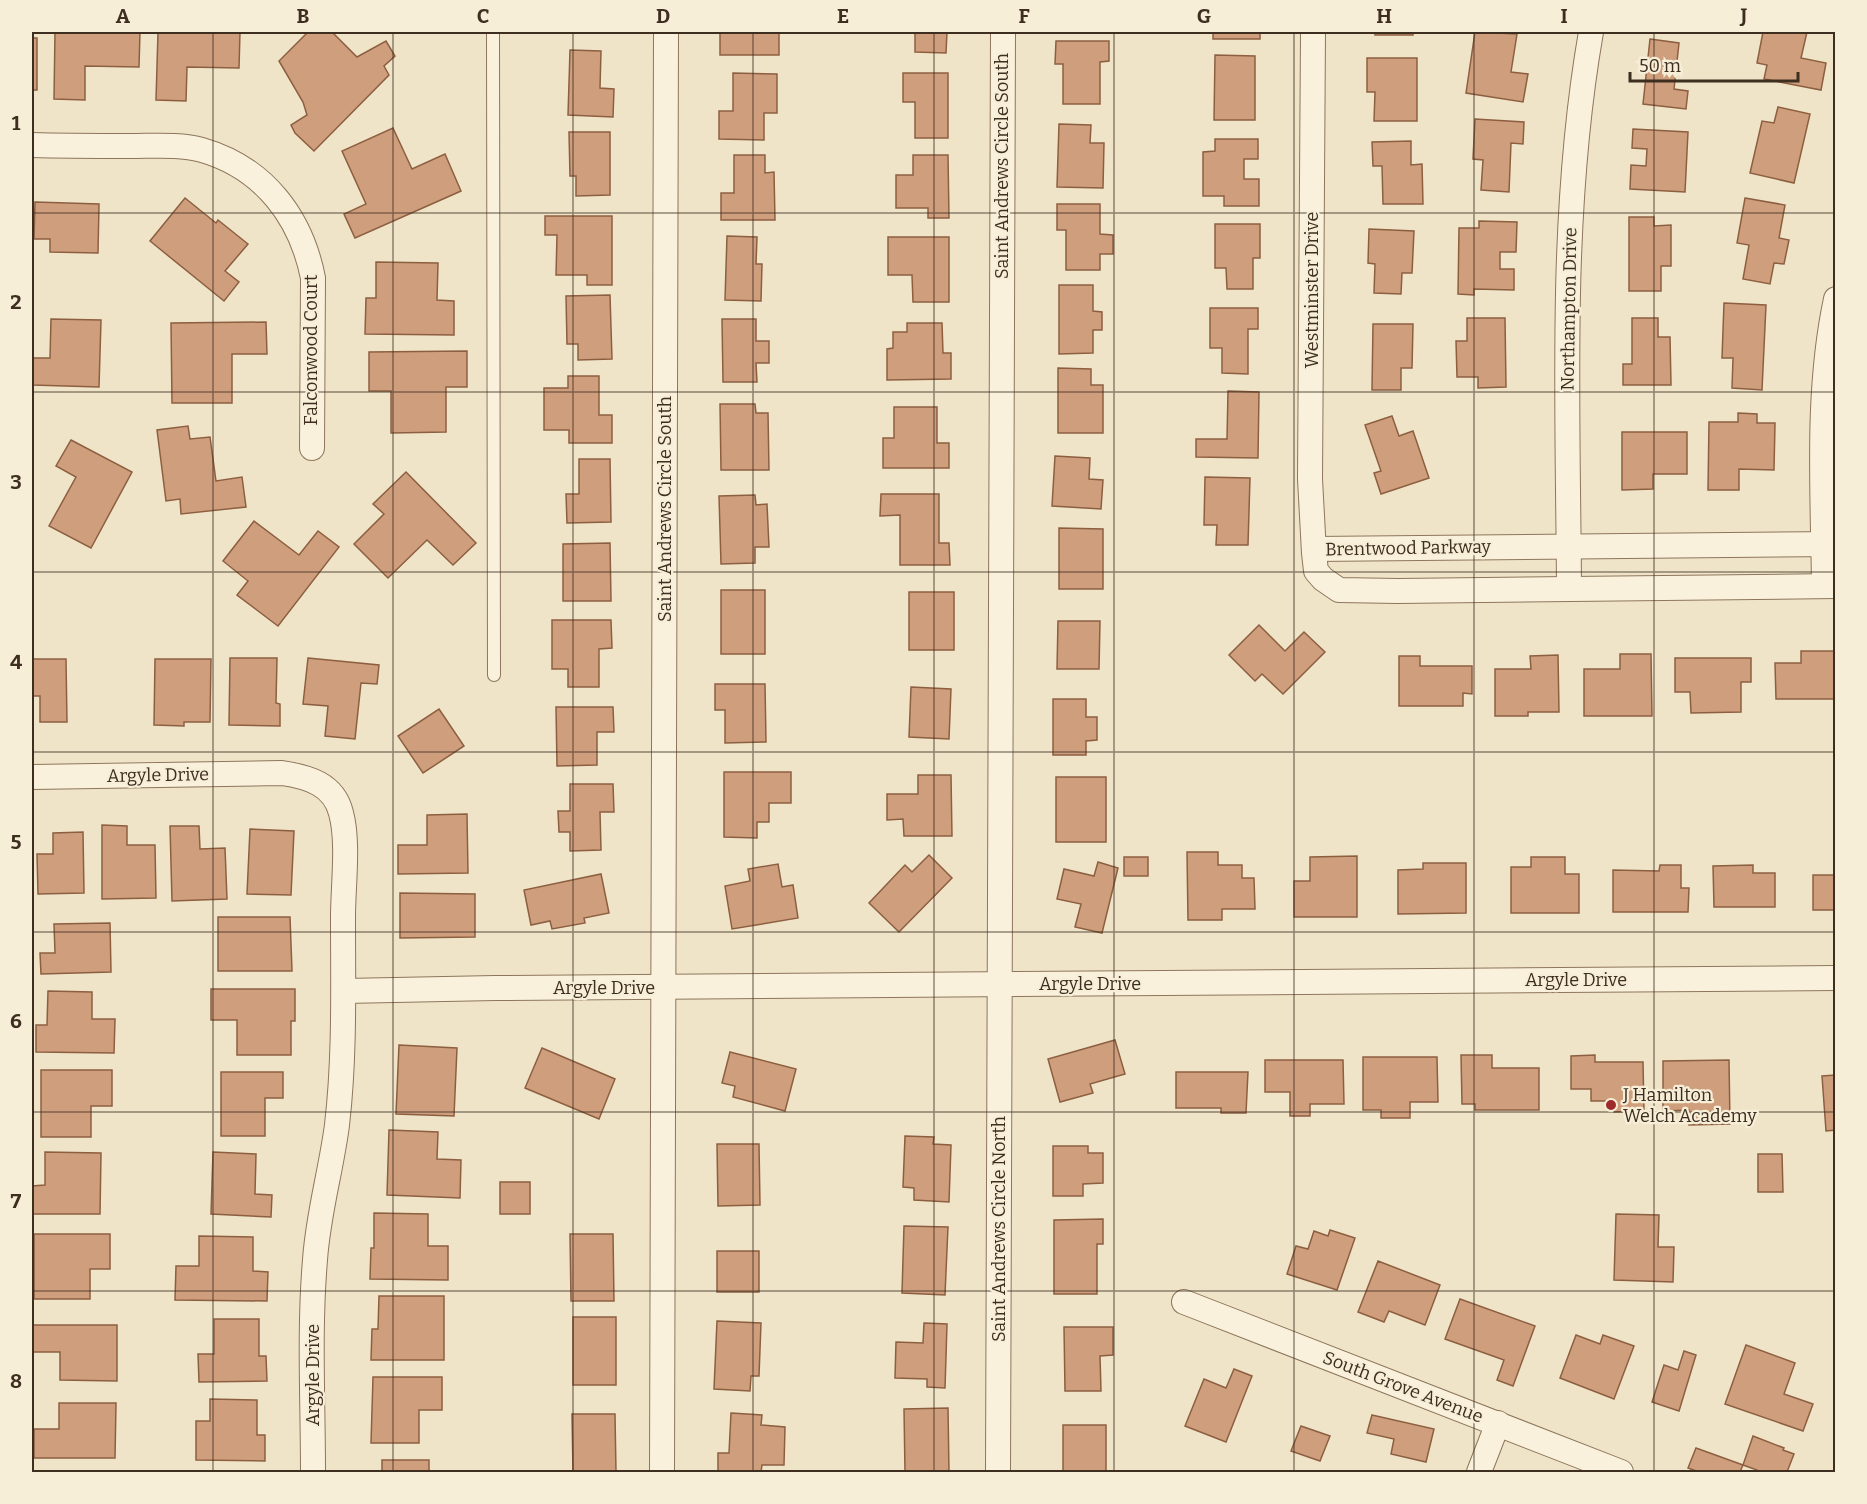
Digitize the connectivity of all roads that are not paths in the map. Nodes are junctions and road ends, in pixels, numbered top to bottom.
1 (493, 32) edge
2 (666, 32) edge
3 (1003, 32) edge
4 (1313, 32) edge
5 (1591, 32) edge
6 (32, 146) edge
7 (1836, 299) edge
8 (312, 448) dead end
9 (1829, 544) edge
10 (1568, 546) junction
11 (1314, 549) junction
12 (1830, 586) edge
13 (1569, 588) junction
14 (494, 675) dead end
15 (32, 777) edge
16 (1836, 978) edge
17 (999, 985) junction
18 (663, 987) junction
19 (344, 991) junction
20 (1184, 1302) dead end
21 (1498, 1423) junction
22 (313, 1473) edge
23 (662, 1473) edge
24 (998, 1473) edge
25 (1479, 1473) edge
26 (1621, 1473) edge

1 - 14 lane
2 - 18 street, Saint Andrews Circle South
3 - 17 street, Saint Andrews Circle South
4 - 11 street, Westminster Drive
5 - 10 street, Northampton Drive
6 - 8 street, Falconwood Court
7 - 9 street
9 - 10 street, Brentwood Parkway
9 - 12 street
10 - 11 street, Brentwood Parkway
10 - 13 street, Northampton Drive
11 - 13 street, Brentwood Parkway
12 - 13 street, Brentwood Parkway
15 - 19 street, Argyle Drive
16 - 17 street, Argyle Drive
17 - 18 street, Argyle Drive
17 - 24 street, Saint Andrews Circle North
18 - 19 street, Argyle Drive
18 - 23 street
19 - 22 street, Argyle Drive
20 - 21 street, South Grove Avenue
21 - 25 street
21 - 26 street, South Grove Avenue

